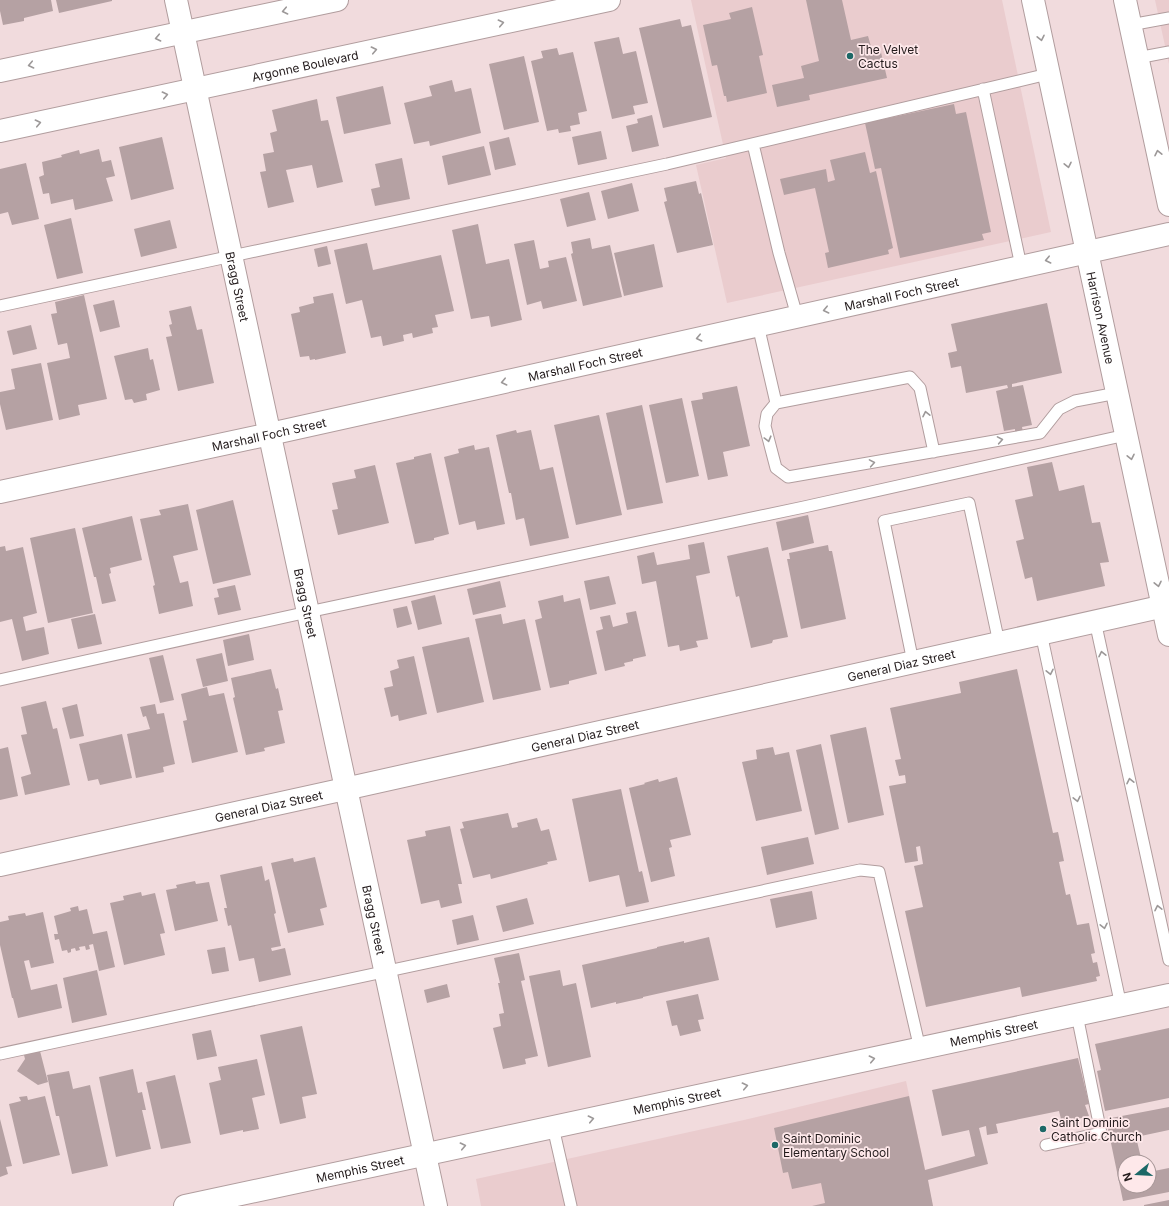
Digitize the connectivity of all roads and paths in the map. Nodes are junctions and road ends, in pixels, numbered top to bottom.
1 (176, 0) edge
2 (337, 0) edge
3 (609, 0) edge
4 (1033, 0) edge
5 (1124, 0) edge
6 (1169, 18) edge
7 (1130, 25) junction
8 (184, 33) junction
9 (1169, 52) edge
10 (1137, 58) junction
11 (0, 71) edge
12 (1048, 74) junction
13 (196, 88) junction
14 (983, 90) junction
15 (0, 131) edge
16 (753, 144) junction
17 (1169, 205) edge
18 (1169, 234) edge
19 (1086, 252) junction
20 (232, 256) junction
21 (1021, 266) junction
22 (0, 306) edge
23 (797, 316) junction
24 (758, 325) junction
25 (1117, 393) junction
26 (776, 404) junction
27 (270, 434) junction
28 (1126, 435) junction
29 (934, 452) junction
30 (0, 492) edge
31 (1166, 606) edge
32 (308, 612) junction
33 (1095, 621) junction
34 (1041, 634) junction
35 (1169, 635) edge
36 (999, 643) junction
37 (913, 662) junction
38 (0, 680) edge
39 (345, 789) junction
40 (0, 864) edge
41 (1169, 960) edge
42 (385, 971) junction
43 (1169, 996) edge
44 (1121, 1006) junction
45 (1077, 1015) junction
46 (920, 1049) junction
47 (0, 1054) edge
48 (553, 1127) junction
49 (1046, 1145) dead end
50 (425, 1154) junction
51 (185, 1206) edge
52 (436, 1206) edge
53 (571, 1206) edge

1 - 8 street, Bragg Street
2 -> 8 street
13 -> 3 street, Argonne Boulevard
4 -> 12 street, Harrison Avenue
5 - 7 street
6 - 7 lane
7 - 10 street
8 -> 11 street
8 - 13 street, Bragg Street
9 - 10 lane
17 -> 10 street
12 - 14 lane
12 -> 19 street, Harrison Avenue
15 -> 13 street, Argonne Boulevard
13 - 20 street, Bragg Street
14 - 16 lane
14 - 21 lane
16 - 20 lane
16 - 23 lane
18 - 19 street, Marshall Foch Street
19 -> 21 street, Marshall Foch Street
19 - 25 street, Harrison Avenue
20 - 22 lane
20 - 27 street, Bragg Street
21 -> 23 street, Marshall Foch Street
23 - 24 street, Marshall Foch Street
24 - 26 lane
24 -> 27 street, Marshall Foch Street
25 - 28 street, Harrison Avenue
29 -> 25 lane
29 -> 26 lane
26 -> 29 lane
27 - 30 street, Marshall Foch Street
27 - 32 street, Bragg Street
28 -> 31 street, Harrison Avenue
28 - 32 lane
31 - 33 street, General Diaz Street
31 - 35 street, Harrison Avenue
32 - 38 lane
32 - 39 street, Bragg Street
33 - 34 street, General Diaz Street
41 -> 33 lane
34 - 36 street, General Diaz Street
34 -> 44 lane
36 - 37 street, General Diaz Street
36 - 37 lane
37 - 39 street, General Diaz Street
39 - 40 street, General Diaz Street
39 - 42 street, Bragg Street
42 - 46 lane
42 - 47 lane
42 - 50 street, Bragg Street
43 - 44 street, Memphis Street
44 - 45 street, Memphis Street
45 - 46 street, Memphis Street
45 - 49 lane
48 -> 46 street, Memphis Street
50 -> 48 street, Memphis Street
48 - 53 lane
50 - 51 street, Memphis Street
50 - 52 street, Bragg Street

